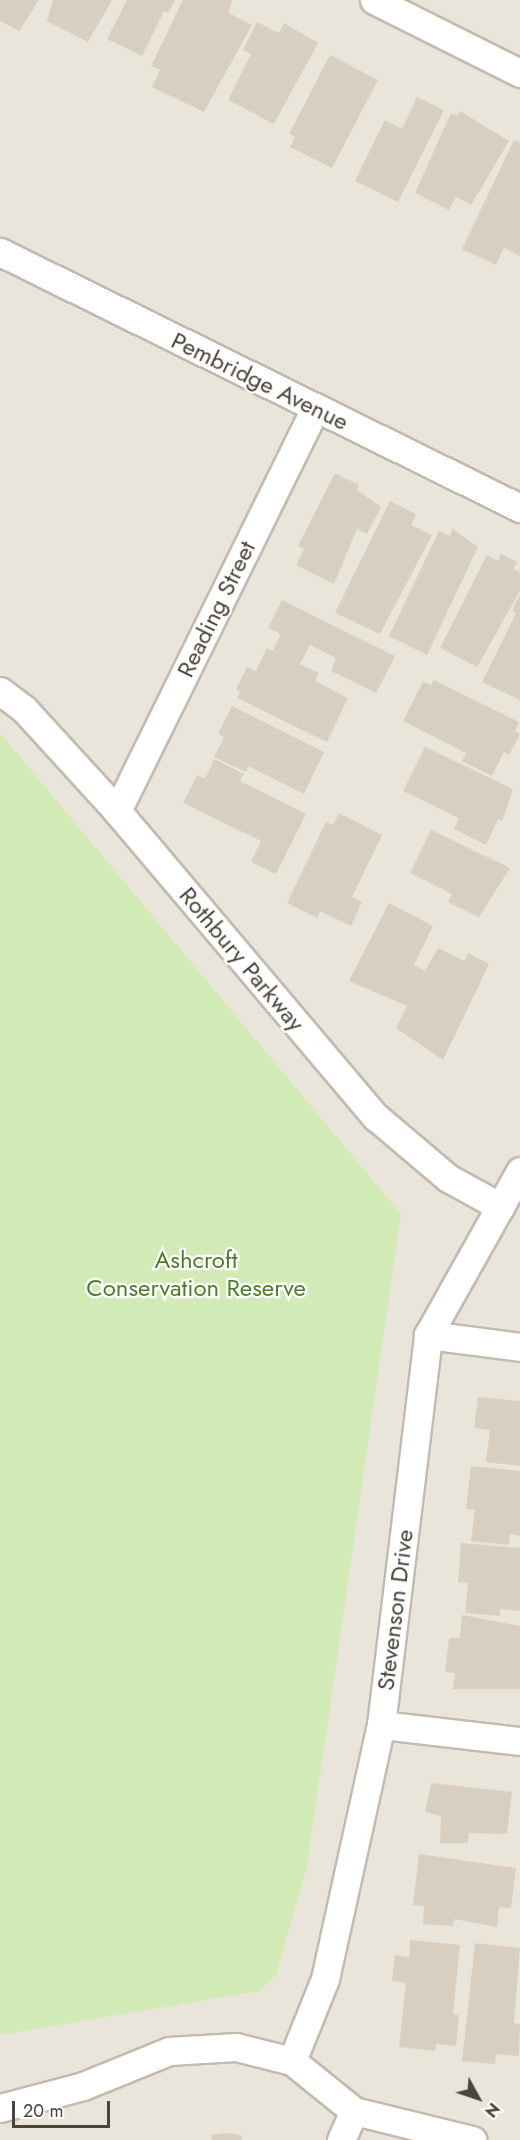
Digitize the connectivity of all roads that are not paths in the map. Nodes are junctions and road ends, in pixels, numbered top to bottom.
1 (374, 0) edge
2 (520, 73) edge
3 (0, 252) edge
4 (315, 408) junction
5 (520, 508) edge
6 (0, 692) edge
7 (117, 811) junction
8 (520, 1172) edge
9 (501, 1207) junction
10 (428, 1335) junction
11 (520, 1347) edge
12 (381, 1725) junction
13 (520, 1741) edge
14 (292, 2061) junction
15 (0, 2108) edge
16 (354, 2111) junction
17 (340, 2140) edge
18 (472, 2140) edge

1 - 2 street
3 - 4 street, Pembridge Avenue
4 - 5 street, Pembridge Avenue
4 - 7 street, Reading Street
6 - 7 street, Rothbury Parkway
7 - 9 street, Rothbury Parkway
8 - 9 street, Stevenson Drive
9 - 10 street, Stevenson Drive
10 - 11 street
10 - 12 street, Stevenson Drive
12 - 13 street
12 - 14 street, Stevenson Drive
14 - 15 street
14 - 16 street
16 - 17 street
16 - 18 street

